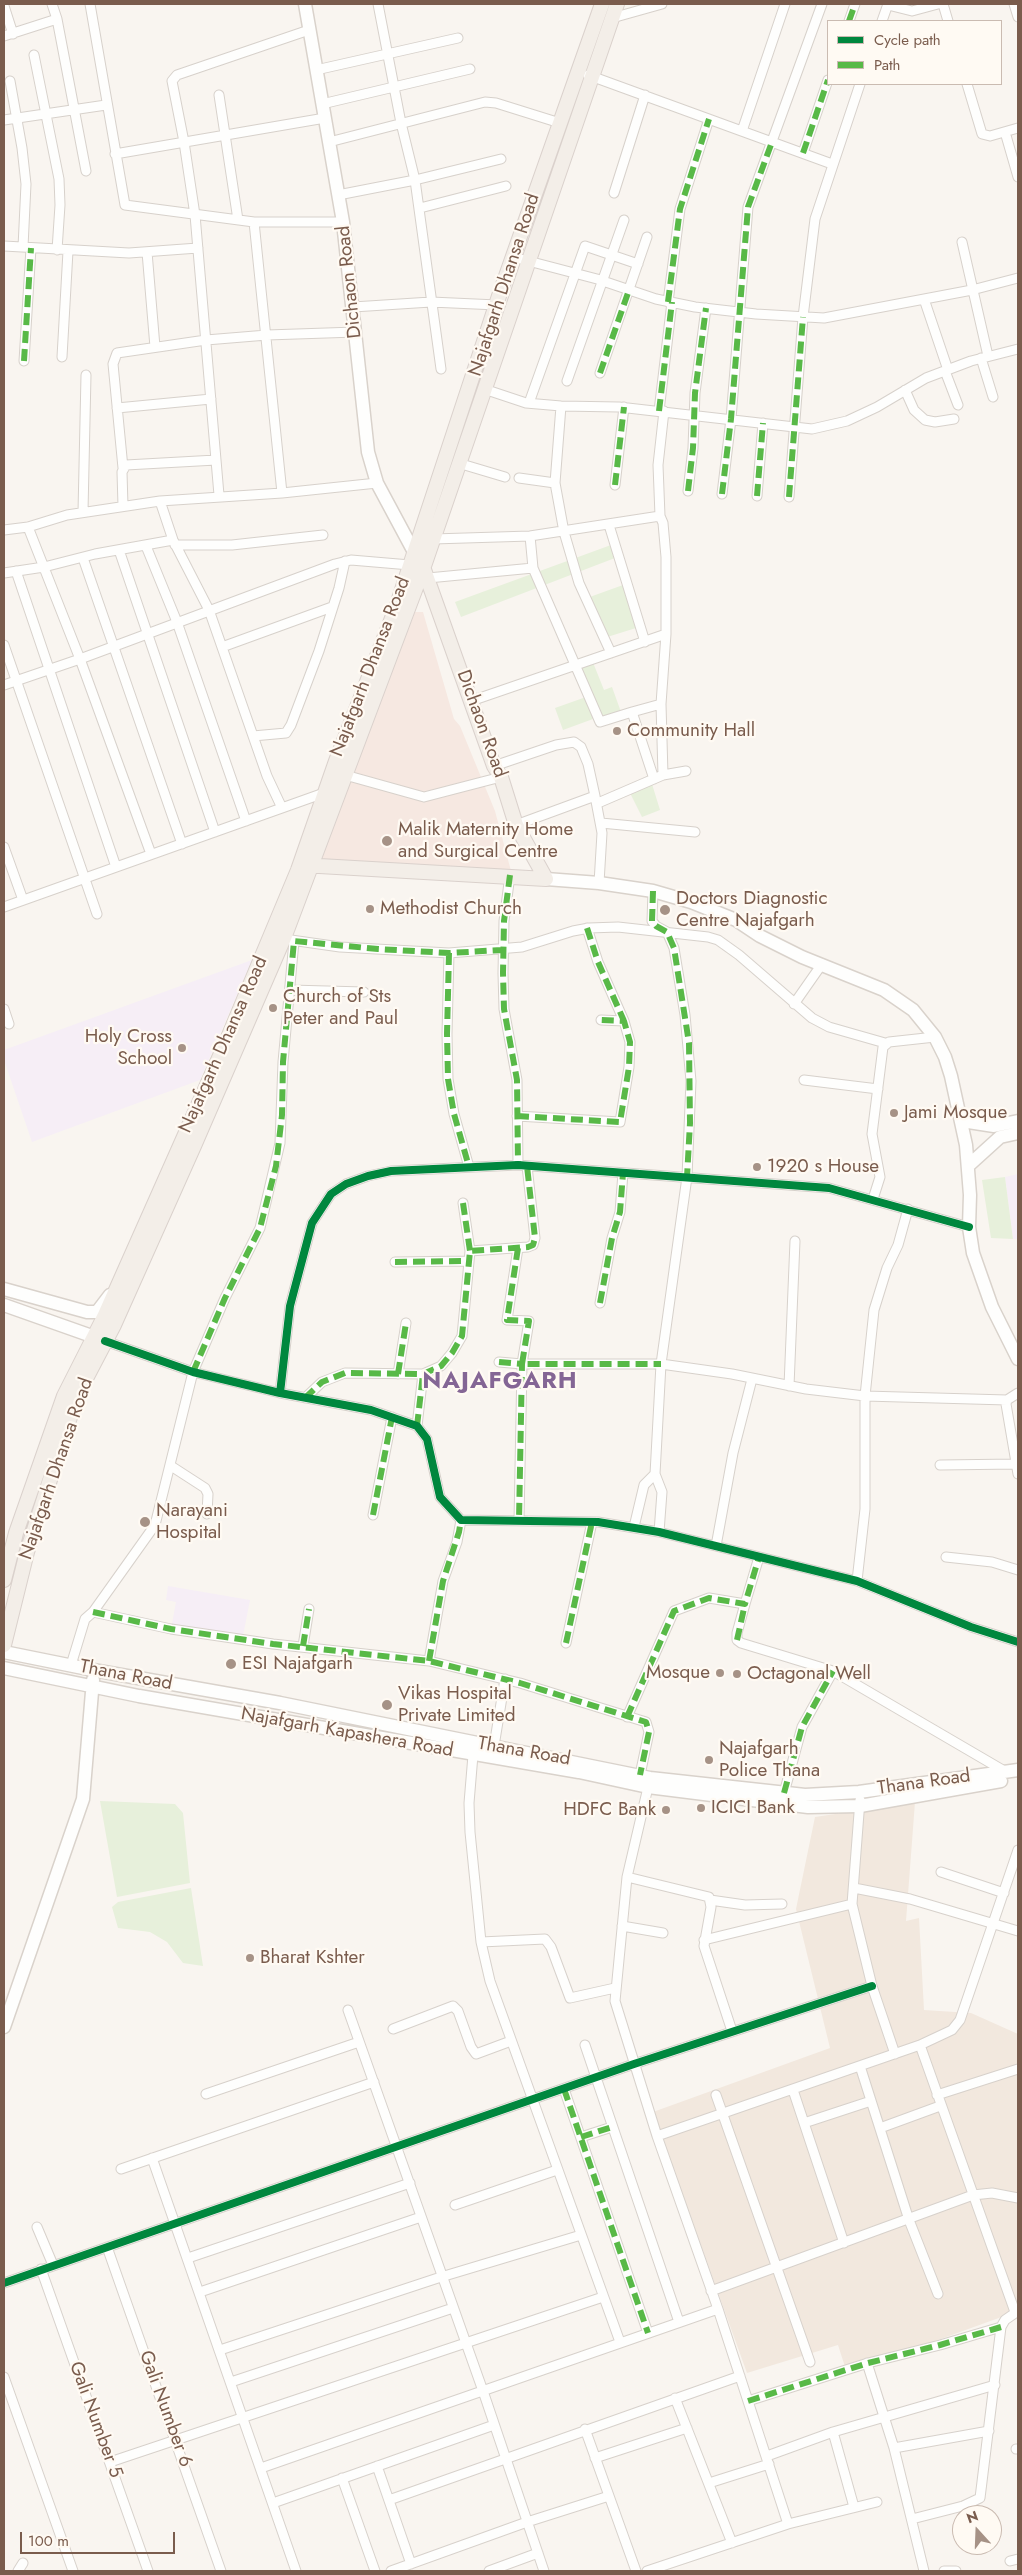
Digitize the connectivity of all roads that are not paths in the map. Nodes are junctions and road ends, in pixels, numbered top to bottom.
1 (52, 4) edge
2 (90, 4) edge
3 (304, 4) edge
4 (378, 4) edge
5 (602, 4) edge
6 (617, 4) edge
7 (662, 4) edge
8 (785, 4) edge
9 (822, 4) edge
10 (855, 4) edge
11 (888, 4) edge
12 (938, 4) edge
13 (943, 4) edge
14 (1014, 4) edge
15 (4, 6) edge
16 (1018, 17) edge
17 (612, 18) junction
18 (57, 19) junction
19 (849, 20) edge
20 (882, 20) edge
21 (948, 20) edge
22 (309, 30) junction
23 (8, 35) edge
24 (458, 38) dead end
25 (387, 52) junction
26 (34, 55) dead end
27 (470, 69) dead end
28 (316, 70) junction
29 (584, 74) junction
30 (10, 81) dead end
31 (827, 83) edge
32 (860, 85) edge
33 (967, 85) edge
34 (394, 88) junction
35 (219, 95) dead end
36 (645, 96) junction
37 (322, 104) junction
38 (106, 105) junction
39 (74, 110) junction
40 (48, 114) junction
41 (17, 118) junction
42 (325, 118) junction
43 (709, 119) junction
44 (4, 120) edge
45 (401, 123) junction
46 (560, 123) junction
47 (1018, 128) edge
48 (742, 131) junction
49 (1005, 132) junction
50 (225, 135) junction
51 (184, 142) junction
52 (329, 142) junction
53 (772, 142) junction
54 (802, 153) junction
55 (115, 154) junction
56 (501, 159) dead end
57 (832, 164) junction
58 (86, 171) dead end
59 (1018, 178) edge
60 (415, 180) junction
61 (506, 186) dead end
62 (614, 193) dead end
63 (338, 195) junction
64 (420, 208) junction
65 (195, 215) junction
66 (238, 220) junction
67 (624, 220) dead end
68 (254, 222) junction
69 (343, 222) junction
70 (648, 237) dead end
71 (962, 242) dead end
72 (4, 246) edge
73 (27, 248) junction
74 (198, 248) junction
75 (57, 250) junction
76 (68, 251) junction
77 (146, 252) junction
78 (611, 254) junction
79 (513, 257) junction
80 (527, 261) junction
81 (638, 264) junction
82 (575, 274) junction
83 (1018, 278) edge
84 (602, 281) junction
85 (628, 290) junction
86 (972, 290) junction
87 (924, 299) junction
88 (432, 302) junction
89 (670, 302) junction
90 (496, 305) junction
91 (353, 307) junction
92 (706, 308) junction
93 (738, 312) junction
94 (803, 316) junction
95 (356, 332) junction
96 (267, 335) junction
97 (206, 340) junction
98 (155, 348) junction
99 (1018, 349) edge
100 (62, 357) dead end
101 (984, 357) junction
102 (24, 361) dead end
103 (441, 370) dead end
104 (946, 370) junction
105 (600, 373) dead end
106 (86, 375) dead end
107 (567, 381) dead end
108 (484, 389) junction
109 (905, 390) junction
110 (993, 397) dead end
111 (212, 399) junction
112 (529, 403) junction
113 (958, 405) dead end
114 (561, 406) junction
115 (624, 407) junction
116 (117, 408) junction
117 (661, 411) junction
118 (694, 415) junction
119 (731, 419) junction
120 (954, 419) dead end
121 (762, 423) junction
122 (793, 426) junction
123 (216, 460) junction
124 (458, 463) junction
125 (123, 468) junction
126 (505, 476) dead end
127 (519, 478) dead end
128 (555, 482) junction
129 (377, 483) junction
130 (615, 485) dead end
131 (688, 492) dead end
132 (282, 493) junction
133 (722, 494) dead end
134 (219, 495) junction
135 (757, 496) dead end
136 (789, 497) dead end
137 (160, 501) junction
138 (123, 506) junction
139 (83, 512) junction
140 (660, 516) junction
141 (609, 525) junction
142 (28, 527) junction
143 (4, 530) edge
144 (564, 532) junction
145 (323, 535) dead end
146 (530, 536) junction
147 (433, 539) junction
148 (174, 542) junction
149 (146, 546) junction
150 (119, 550) junction
151 (83, 558) junction
152 (345, 561) junction
153 (419, 565) junction
154 (44, 567) junction
155 (533, 568) junction
156 (16, 571) junction
157 (4, 573) edge
158 (332, 607) junction
159 (209, 610) junction
160 (178, 622) junction
161 (148, 634) junction
162 (666, 634) junction
163 (645, 642) junction
164 (4, 645) edge
165 (114, 646) junction
166 (222, 647) junction
167 (611, 654) junction
168 (80, 659) junction
169 (576, 664) junction
170 (50, 669) junction
171 (16, 680) junction
172 (4, 685) edge
173 (471, 701) junction
174 (661, 704) junction
175 (632, 712) junction
176 (253, 736) junction
177 (498, 771) junction
178 (686, 771) dead end
179 (345, 775) junction
180 (663, 775) junction
181 (654, 779) junction
182 (324, 793) junction
183 (596, 800) junction
184 (282, 808) junction
185 (246, 821) junction
186 (601, 823) junction
187 (516, 825) junction
188 (215, 832) junction
189 (695, 832) dead end
190 (182, 844) junction
191 (4, 846) edge
192 (151, 854) junction
193 (306, 866) junction
194 (116, 867) junction
195 (510, 875) junction
196 (85, 878) junction
197 (546, 879) junction
198 (599, 883) junction
199 (652, 891) junction
200 (23, 900) junction
201 (4, 907) edge
202 (97, 914) dead end
203 (587, 928) junction
204 (667, 932) junction
205 (289, 939) junction
206 (502, 950) junction
207 (449, 953) junction
208 (822, 964) junction
209 (290, 990) junction
210 (364, 992) dead end
211 (794, 1004) junction
212 (4, 1009) edge
213 (601, 1020) dead end
214 (624, 1021) junction
215 (9, 1024) dead end
216 (935, 1037) junction
217 (885, 1044) junction
218 (804, 1080) dead end
219 (878, 1089) junction
220 (517, 1116) junction
221 (962, 1121) junction
222 (1018, 1121) edge
223 (1018, 1133) edge
224 (518, 1165) junction
225 (527, 1166) junction
226 (968, 1166) junction
227 (469, 1167) junction
228 (623, 1173) junction
229 (687, 1177) junction
230 (873, 1200) junction
231 (463, 1204) dead end
232 (908, 1209) junction
233 (968, 1227) junction
234 (794, 1241) dead end
235 (518, 1248) junction
236 (470, 1251) junction
237 (395, 1262) dead end
238 (469, 1262) junction
239 (120, 1282) junction
240 (4, 1289) edge
241 (600, 1302) dead end
242 (4, 1305) edge
243 (406, 1322) dead end
244 (100, 1338) junction
245 (1018, 1359) edge
246 (500, 1362) dead end
247 (522, 1364) junction
248 (661, 1364) junction
249 (193, 1372) junction
250 (398, 1374) junction
251 (423, 1374) junction
252 (752, 1379) junction
253 (789, 1386) junction
254 (280, 1393) junction
255 (1018, 1393) edge
256 (864, 1396) junction
257 (305, 1398) junction
258 (1007, 1400) junction
259 (392, 1417) junction
260 (417, 1426) junction
261 (1016, 1464) junction
262 (940, 1465) dead end
263 (171, 1466) junction
264 (655, 1474) junction
265 (1018, 1474) edge
266 (207, 1514) dead end
267 (373, 1515) dead end
268 (461, 1520) junction
269 (519, 1521) junction
270 (592, 1522) junction
271 (634, 1527) junction
272 (659, 1532) junction
273 (716, 1546) junction
274 (759, 1556) junction
275 (946, 1557) dead end
276 (1018, 1570) edge
277 (4, 1580) edge
278 (857, 1581) junction
279 (745, 1604) junction
280 (309, 1609) dead end
281 (93, 1612) junction
282 (1018, 1642) edge
283 (566, 1643) dead end
284 (4, 1646) edge
285 (303, 1646) junction
286 (4, 1652) edge
287 (430, 1661) junction
288 (71, 1665) junction
289 (4, 1668) edge
290 (93, 1670) junction
291 (833, 1671) junction
292 (505, 1680) junction
293 (92, 1688) junction
294 (627, 1717) junction
295 (494, 1746) junction
296 (473, 1755) junction
297 (1014, 1773) edge
298 (646, 1780) junction
299 (859, 1792) junction
300 (784, 1793) junction
301 (860, 1806) junction
302 (1018, 1850) edge
303 (940, 1872) dead end
304 (627, 1877) junction
305 (854, 1888) junction
306 (1004, 1893) junction
307 (710, 1900) junction
308 (782, 1904) dead end
309 (852, 1904) junction
310 (992, 1922) junction
311 (622, 1926) junction
312 (1018, 1931) edge
313 (663, 1933) dead end
314 (704, 1940) junction
315 (481, 1942) junction
316 (872, 1986) junction
317 (615, 1988) junction
318 (348, 2010) dead end
319 (4, 2026) edge
320 (393, 2028) dead end
321 (732, 2031) junction
322 (511, 2040) junction
323 (359, 2042) junction
324 (584, 2045) dead end
325 (920, 2045) junction
326 (895, 2054) junction
327 (634, 2064) junction
328 (860, 2066) junction
329 (1018, 2068) edge
330 (596, 2078) junction
331 (374, 2082) junction
332 (564, 2089) junction
333 (793, 2090) junction
334 (206, 2094) dead end
335 (716, 2095) dead end
336 (937, 2095) junction
337 (531, 2100) junction
338 (871, 2101) junction
339 (940, 2106) junction
340 (722, 2112) junction
341 (804, 2123) junction
342 (612, 2126) junction
343 (880, 2128) junction
344 (657, 2136) junction
345 (581, 2137) junction
346 (397, 2146) junction
347 (152, 2158) junction
348 (121, 2169) dead end
349 (557, 2170) junction
350 (410, 2184) junction
351 (973, 2195) junction
352 (1018, 2198) edge
353 (455, 2205) dead end
354 (421, 2217) junction
355 (909, 2220) junction
356 (175, 2223) junction
357 (37, 2227) dead end
358 (581, 2235) junction
359 (844, 2243) junction
360 (107, 2247) junction
361 (188, 2258) junction
362 (53, 2265) junction
363 (777, 2267) junction
364 (41, 2270) junction
365 (441, 2277) junction
366 (4, 2283) edge
367 (711, 2291) junction
368 (200, 2292) junction
369 (938, 2294) dead end
370 (603, 2297) junction
371 (453, 2308) junction
372 (718, 2309) junction
373 (1017, 2311) edge
374 (679, 2322) junction
375 (1001, 2327) junction
376 (648, 2332) junction
377 (466, 2341) junction
378 (620, 2342) junction
379 (220, 2350) junction
380 (810, 2362) dead end
381 (867, 2363) junction
382 (740, 2376) junction
383 (4, 2377) edge
384 (231, 2382) junction
385 (995, 2384) junction
386 (483, 2391) junction
387 (675, 2398) junction
388 (748, 2401) junction
389 (884, 2416) junction
390 (244, 2418) junction
391 (494, 2425) junction
392 (687, 2428) junction
393 (585, 2429) junction
394 (989, 2431) junction
395 (833, 2432) junction
396 (176, 2440) junction
397 (894, 2448) junction
398 (504, 2458) junction
399 (595, 2458) junction
400 (768, 2460) junction
401 (110, 2462) junction
402 (377, 2466) junction
403 (261, 2468) junction
404 (342, 2478) junction
405 (708, 2483) junction
406 (609, 2496) junction
407 (389, 2500) junction
408 (876, 2502) dead end
409 (273, 2503) junction
410 (854, 2507) junction
411 (912, 2519) junction
412 (527, 2522) junction
413 (788, 2524) junction
414 (732, 2543) junction
415 (538, 2553) junction
416 (411, 2564) junction
417 (73, 2571) edge
418 (148, 2571) edge
419 (221, 2571) edge
420 (296, 2571) edge
421 (375, 2571) edge
422 (391, 2571) edge
423 (489, 2571) edge
424 (544, 2571) edge
425 (636, 2571) edge
426 (647, 2571) edge
427 (924, 2571) edge
428 (944, 2571) edge
429 (956, 2571) edge

1 - 18 street
2 - 38 street
3 - 22 main road, Dichaon Road
4 - 25 street
5 - 29 main road, Najafgarh Dhansa Road
6 - 17 main road
7 - 17 street
8 - 48 street
9 - 53 street
10 - 19 street
11 - 12 street
11 - 20 street
13 - 21 street
14 - 16 street
15 - 23 street
17 - 29 main road
18 - 23 street
18 - 39 street
22 - 28 main road, Dichaon Road
22 - 51 street
24 - 25 street
25 - 28 street
25 - 34 street
26 - 40 street
27 - 34 street
28 - 37 main road, Dichaon Road
29 - 36 street
29 - 46 main road, Najafgarh Dhansa Road
29 - 80 main road
30 - 41 street
31 - 54 street
32 - 57 street
33 - 49 street
34 - 37 street
34 - 45 street
35 - 50 street
36 - 43 street
36 - 62 street
37 - 42 main road, Dichaon Road
38 - 39 street
38 - 55 street
39 - 40 street
39 - 58 street
40 - 41 street
40 - 75 street
41 - 44 street
41 - 73 street
42 - 50 street
42 - 52 main road, Dichaon Road
43 - 48 street
43 - 89 street
45 - 46 street
45 - 52 street
45 - 60 street
46 - 79 main road, Najafgarh Dhansa Road
47 - 49 street
48 - 53 street
49 - 59 street
50 - 51 street
50 - 66 street
51 - 55 street
51 - 65 street
52 - 63 main road, Dichaon Road
53 - 54 street
53 - 93 street
54 - 57 street
55 - 65 street
56 - 60 street
57 - 94 street
60 - 63 street
60 - 64 street
61 - 64 street
63 - 69 main road, Dichaon Road
64 - 88 street
65 - 66 street
65 - 74 street
66 - 68 street
67 - 78 street
68 - 69 street
68 - 96 street
69 - 91 main road, Dichaon Road
70 - 81 street
71 - 86 street
72 - 73 street
73 - 75 street
73 - 102 street
74 - 77 street
74 - 97 street
75 - 76 street
76 - 77 street
76 - 100 street
77 - 98 street
78 - 81 street
78 - 82 street
78 - 84 street
79 - 80 street
79 - 90 main road, Najafgarh Dhansa Road
80 - 82 street
80 - 108 main road
81 - 85 street
82 - 84 street
82 - 112 street
83 - 86 street
84 - 85 street
84 - 107 street
85 - 89 street
85 - 105 street
86 - 87 street
86 - 101 street
87 - 94 street
87 - 104 street
88 - 90 street
88 - 91 street
88 - 103 street
89 - 92 street
89 - 117 street
90 - 153 main road, Najafgarh Dhansa Road
91 - 95 main road, Dichaon Road
92 - 93 street
92 - 118 street
93 - 94 street
93 - 119 street
94 - 122 street
95 - 96 street
95 - 129 main road, Dichaon Road
96 - 97 street
96 - 132 street
97 - 98 street
97 - 111 street
98 - 116 street
99 - 101 street
101 - 104 street
101 - 110 street
104 - 109 street
104 - 113 street
106 - 139 street
108 - 112 street
108 - 124 main road
109 - 120 street
109 - 122 street
111 - 116 street
111 - 123 street
112 - 114 street
114 - 115 street
114 - 128 street
115 - 117 street
115 - 130 street
116 - 125 street
117 - 118 street
117 - 140 street
118 - 119 street
118 - 131 street
119 - 121 street
119 - 133 street
121 - 122 street
121 - 135 street
122 - 136 street
123 - 125 street
123 - 134 street
124 - 126 street
124 - 147 main road
125 - 138 street
127 - 128 street
128 - 144 street
129 - 132 street
129 - 153 main road, Dichaon Road
132 - 134 street
134 - 137 street
137 - 138 street
137 - 148 street
138 - 139 street
139 - 142 street
140 - 141 street
140 - 162 street
141 - 144 street
141 - 163 street
142 - 143 street
142 - 154 street
144 - 146 street
144 - 167 street
145 - 148 street
146 - 147 street
146 - 155 street
147 - 153 main road
148 - 149 street
148 - 159 street
149 - 150 street
149 - 160 street
150 - 151 street
150 - 161 street
151 - 154 street
151 - 165 street
152 - 153 street
152 - 158 street
152 - 159 street
153 - 155 street
153 - 173 main road, Dichaon Road
153 - 179 main road
153 - 182 main road, Najafgarh Dhansa Road
154 - 156 street
154 - 168 street
155 - 169 street
156 - 157 street
156 - 170 street
158 - 166 street
158 - 176 street
159 - 160 street
159 - 166 street
160 - 161 street
160 - 185 street
161 - 165 street
161 - 188 street
162 - 163 street
162 - 174 street
163 - 167 street
164 - 171 street
165 - 168 street
165 - 190 street
166 - 176 street
167 - 169 street
168 - 170 street
168 - 192 street
169 - 173 street
169 - 175 street
170 - 171 street
170 - 194 street
171 - 172 street
171 - 196 street
173 - 177 main road, Dichaon Road
174 - 175 street
174 - 180 street
175 - 181 street
176 - 184 street
177 - 179 street
177 - 183 street
177 - 187 main road, Dichaon Road
178 - 180 street
179 - 193 main road
180 - 181 street
181 - 183 street
182 - 184 street
182 - 193 main road, Najafgarh Dhansa Road
183 - 186 street
183 - 187 street
184 - 185 street
185 - 188 street
186 - 189 street
186 - 198 street
187 - 197 main road, Dichaon Road
188 - 190 street
190 - 192 street
191 - 200 street
192 - 194 street
193 - 195 main road
193 - 205 main road, Najafgarh Dhansa Road
193 - 239 main road, Najafgarh Dhansa Road
194 - 196 street
195 - 197 main road
195 - 206 street
196 - 200 street
196 - 202 street
197 - 198 main road
198 - 199 main road
199 - 204 street
199 - 208 main road
200 - 201 street
203 - 204 street
203 - 206 street
203 - 214 street
204 - 211 street
204 - 229 street
205 - 207 street
205 - 209 street
205 - 244 main road, Najafgarh Dhansa Road
206 - 207 street
206 - 220 street
207 - 227 street
208 - 211 street
208 - 216 main road
209 - 210 street
209 - 249 street
211 - 217 street
212 - 215 street
213 - 214 street
214 - 220 street
216 - 217 street
216 - 221 main road
217 - 219 street
218 - 219 street
219 - 230 street
220 - 224 street
221 - 222 main road
221 - 226 main road
223 - 226 main road
224 - 225 street
224 - 227 street
225 - 228 street
225 - 235 street
226 - 233 main road
227 - 254 street
228 - 229 street
228 - 241 street
229 - 230 street
229 - 248 street
230 - 232 street
231 - 236 street
232 - 233 street
232 - 256 street
233 - 245 main road
234 - 253 street
235 - 236 street
235 - 247 street
236 - 238 street
237 - 238 street
238 - 251 street
239 - 240 main road
239 - 244 main road, Najafgarh Dhansa Road
242 - 244 main road
243 - 250 street
244 - 249 street
244 - 277 main road
244 - 284 main road, Najafgarh Dhansa Road
246 - 247 street
247 - 248 street
247 - 269 street
248 - 252 street
248 - 264 street
249 - 254 street
249 - 263 street
250 - 251 street
250 - 257 street
251 - 260 street
252 - 253 street
252 - 273 street
253 - 256 street
254 - 257 street
255 - 258 street
256 - 258 street
256 - 278 street
257 - 259 street
258 - 261 street
259 - 260 street
259 - 267 street
260 - 268 street
261 - 262 street
261 - 265 street
263 - 266 street
263 - 281 street
264 - 271 street
264 - 272 street
268 - 269 street
268 - 287 street
269 - 270 street
270 - 271 street
270 - 283 street
271 - 272 street
272 - 273 street
273 - 274 street
274 - 278 street
274 - 279 street
275 - 276 street
278 - 282 street
279 - 291 street
279 - 294 street
280 - 285 street
281 - 285 street
281 - 288 street
285 - 287 street
286 - 288 main road, Thana Road
287 - 292 street
288 - 290 main road, Thana Road
289 - 293 main road, Najafgarh Kapashera Road
290 - 293 main road
290 - 295 main road, Thana Road
291 - 297 street
291 - 300 street
292 - 294 street
292 - 295 street
293 - 296 main road, Najafgarh Kapashera Road
293 - 319 main road
294 - 298 street
295 - 298 main road, Thana Road
296 - 298 main road, Najafgarh Kapashera Road
296 - 315 street
297 - 299 main road, Thana Road
297 - 301 main road, Najafgarh Kapashera Road
298 - 300 main road, Thana Road
298 - 301 main road, Najafgarh Kapashera Road
298 - 304 street
299 - 300 main road, Thana Road
299 - 301 street
301 - 305 street
302 - 306 street
303 - 306 street
304 - 307 street
304 - 311 street
305 - 309 street
305 - 310 street
306 - 310 street
307 - 308 street
307 - 314 street
309 - 314 street
309 - 316 street
310 - 312 street
310 - 325 street
311 - 313 street
311 - 317 street
314 - 321 street
315 - 317 street
315 - 322 street
316 - 321 street
316 - 326 street
317 - 327 street
318 - 323 street
320 - 322 street
321 - 327 street
322 - 337 street
323 - 331 street
323 - 334 street
324 - 330 street
325 - 326 street
325 - 336 street
326 - 328 street
327 - 330 street
327 - 344 street
328 - 333 street
328 - 338 street
329 - 336 street
330 - 332 street
330 - 342 street
331 - 346 street
331 - 347 street
332 - 337 street
332 - 345 street
333 - 340 street
333 - 341 street
335 - 340 street
336 - 339 street
337 - 346 street
337 - 349 street
338 - 341 street
338 - 343 street
339 - 343 street
339 - 351 street
340 - 344 street
340 - 363 street
341 - 359 street
342 - 345 street
342 - 374 street
343 - 355 street
344 - 367 street
345 - 376 street
346 - 350 street
346 - 356 street
347 - 348 street
347 - 356 street
349 - 353 street
349 - 358 street
350 - 354 street
350 - 361 street
351 - 352 street
351 - 355 street
351 - 373 street
354 - 365 street
354 - 368 street
355 - 359 street
355 - 369 street
356 - 360 street
356 - 361 street
357 - 362 street
358 - 365 street
358 - 370 street
359 - 363 street
360 - 362 street
360 - 396 street, Gali Number 6
361 - 368 street
362 - 364 street
363 - 367 street
363 - 380 street
364 - 366 street
364 - 401 street, Gali Number 5
365 - 371 street
365 - 379 street
367 - 372 street
368 - 379 street
370 - 377 street
370 - 378 street
371 - 377 street
371 - 384 street
372 - 374 street
372 - 382 street
373 - 375 street
374 - 376 street
375 - 381 street
375 - 385 street
376 - 378 street
377 - 386 street
377 - 390 street
378 - 386 street
379 - 384 street
381 - 388 street
381 - 389 street
382 - 387 street
382 - 388 street
383 - 417 street
384 - 390 street
385 - 389 street
385 - 394 street
386 - 391 street
386 - 403 street
387 - 392 street
387 - 393 street
388 - 400 street
389 - 395 street
389 - 397 street
390 - 396 street
390 - 403 street
391 - 398 street
391 - 402 street
392 - 399 street
392 - 405 street
393 - 398 street
393 - 399 street
394 - 397 street
394 - 411 street
395 - 400 street
395 - 410 street
396 - 401 street
396 - 419 street, Gali Number 6
397 - 411 street
398 - 407 street
398 - 412 street
399 - 406 street
400 - 405 street
400 - 413 street
401 - 418 street, Gali Number 5
402 - 404 street
402 - 407 street
403 - 409 street
404 - 409 street
404 - 421 street
405 - 414 street
406 - 412 street
406 - 425 street
407 - 416 street
408 - 410 street
409 - 420 street
410 - 413 street
411 - 427 street
412 - 415 street
412 - 416 street
413 - 414 street
414 - 426 street
415 - 423 street
415 - 424 street
416 - 422 street
428 - 429 street

